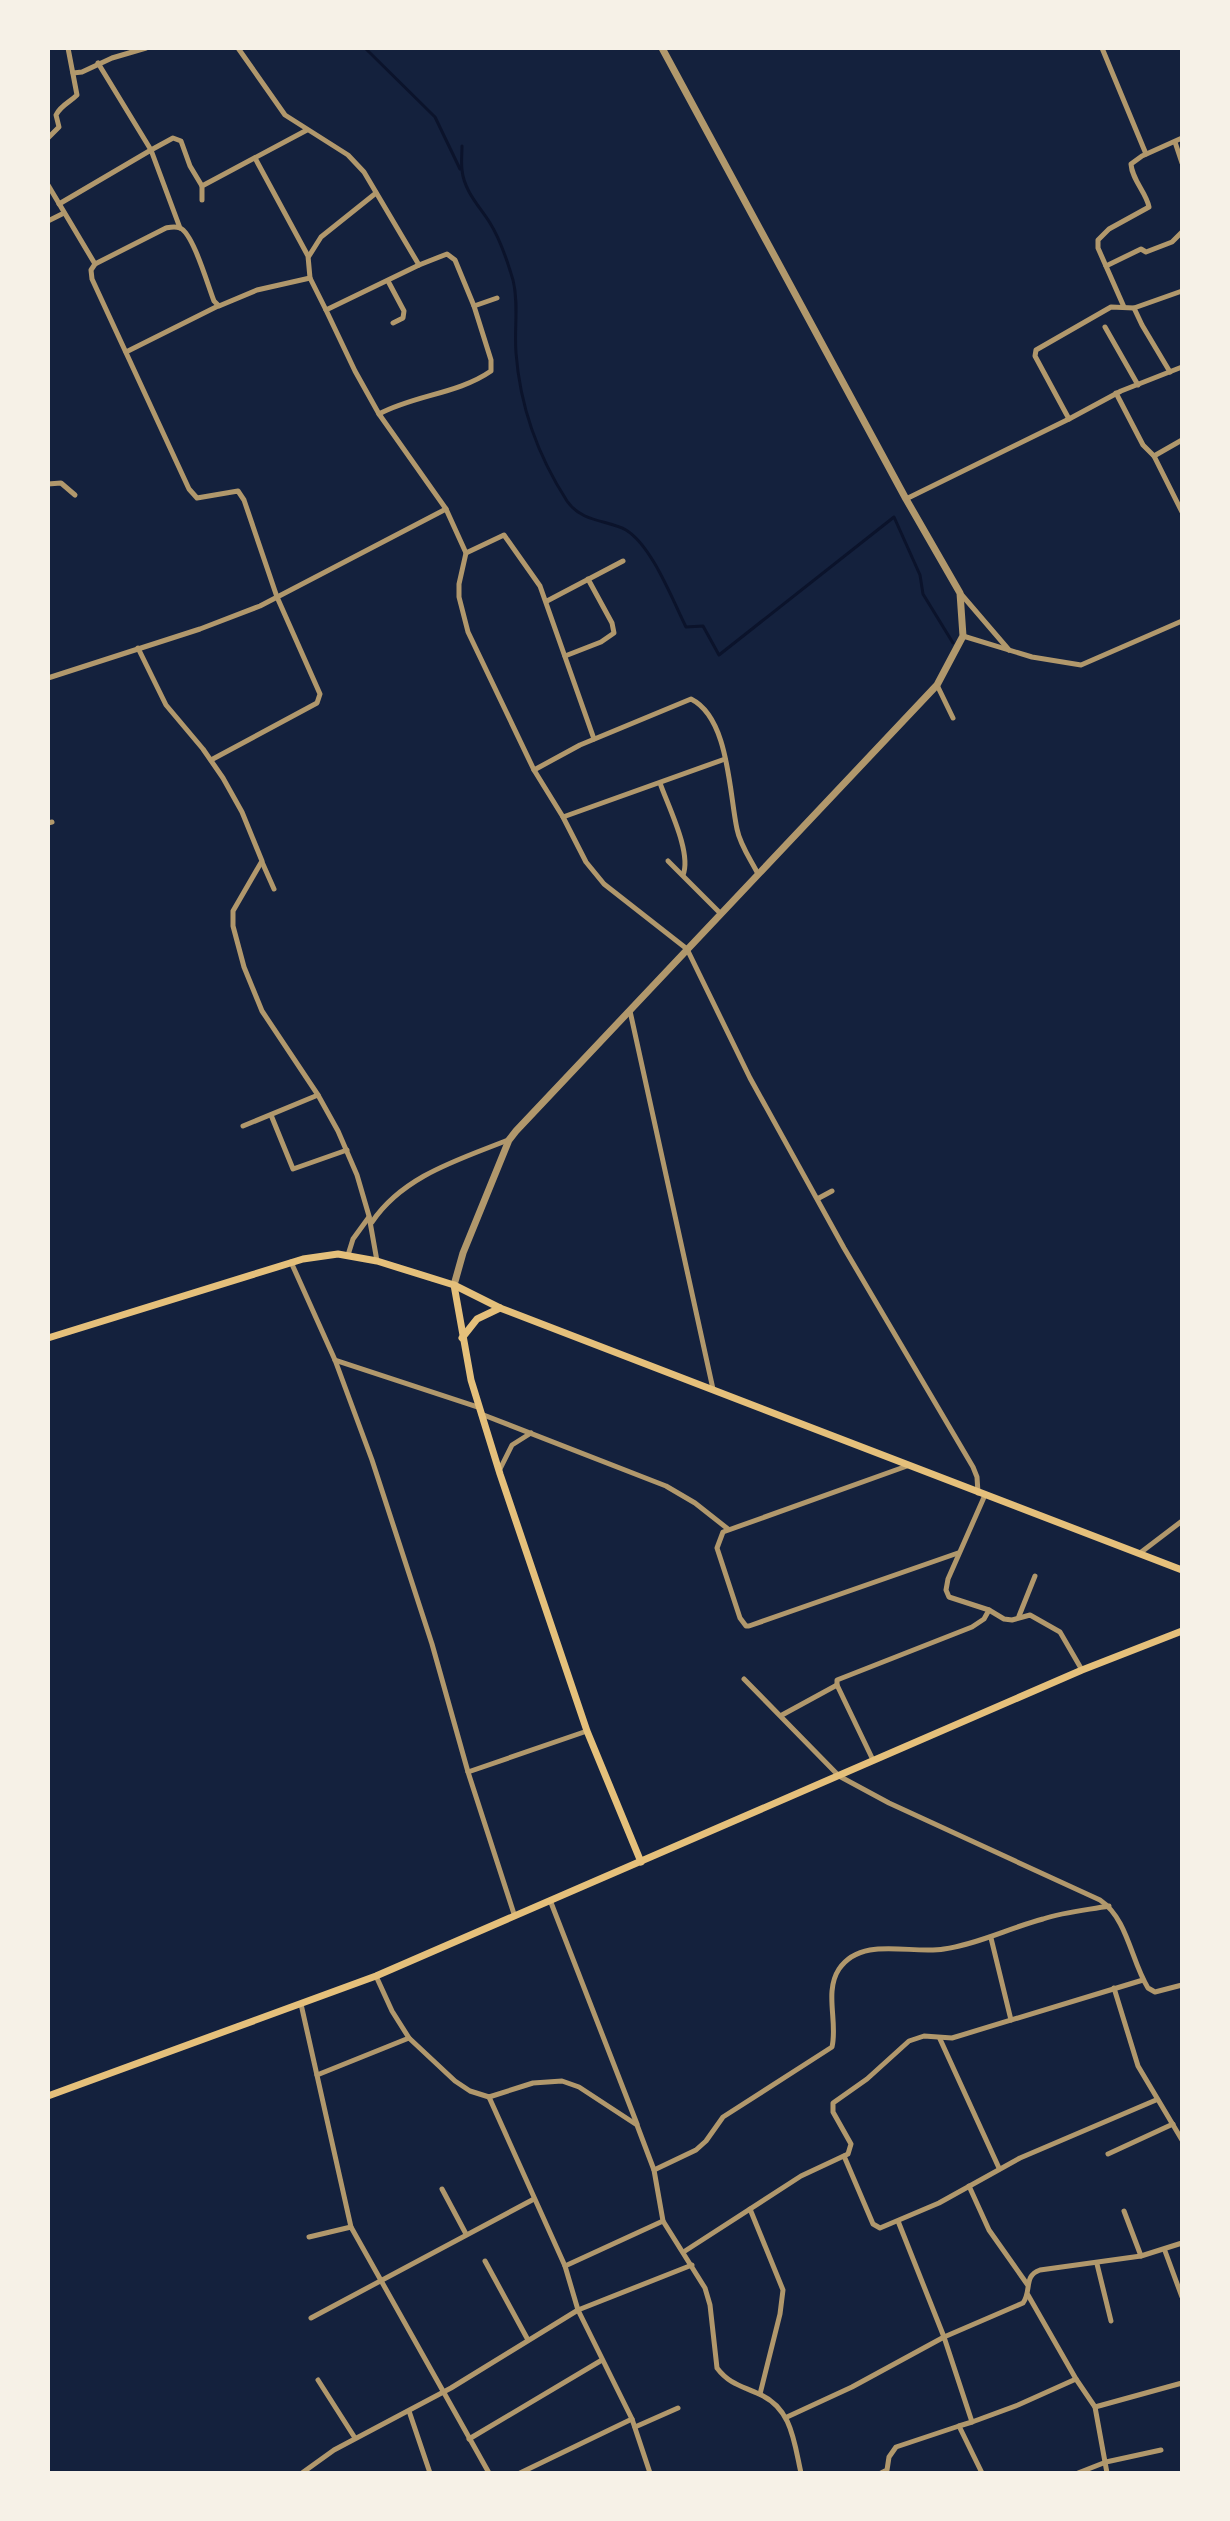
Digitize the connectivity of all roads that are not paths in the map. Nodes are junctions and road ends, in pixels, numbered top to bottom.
1 (68, 48) edge
2 (146, 48) edge
3 (238, 48) edge
4 (662, 48) edge
5 (1102, 48) edge
6 (98, 63) junction
7 (73, 73) junction
8 (307, 129) junction
9 (48, 138) edge
10 (1182, 138) edge
11 (1175, 142) junction
12 (151, 150) junction
13 (1146, 154) junction
14 (255, 158) junction
15 (1182, 163) edge
16 (48, 185) edge
17 (202, 186) junction
18 (376, 193) junction
19 (202, 200) dead end
20 (59, 204) junction
21 (64, 213) junction
22 (48, 221) edge
23 (180, 228) junction
24 (1182, 232) edge
25 (308, 256) junction
26 (95, 264) junction
27 (419, 265) junction
28 (1106, 266) junction
29 (310, 278) junction
30 (388, 281) junction
31 (1182, 291) edge
32 (497, 298) dead end
33 (219, 306) junction
34 (474, 306) junction
35 (1124, 307) junction
36 (1134, 308) junction
37 (326, 310) junction
38 (393, 323) dead end
39 (1105, 327) dead end
40 (126, 352) junction
41 (1182, 367) edge
42 (1170, 372) junction
43 (1138, 385) junction
44 (1116, 393) junction
45 (379, 414) junction
46 (1069, 419) junction
47 (1182, 440) edge
48 (1154, 456) junction
49 (48, 484) edge
50 (75, 495) dead end
51 (906, 499) junction
52 (446, 509) junction
53 (1182, 512) edge
54 (466, 553) junction
55 (623, 561) dead end
56 (588, 579) junction
57 (960, 593) junction
58 (277, 597) junction
59 (547, 601) junction
60 (1182, 621) edge
61 (963, 636) junction
62 (138, 648) junction
63 (1009, 651) junction
64 (565, 656) junction
65 (48, 678) edge
66 (937, 685) junction
67 (953, 718) dead end
68 (594, 739) junction
69 (725, 759) junction
70 (211, 760) junction
71 (534, 770) junction
72 (660, 783) junction
73 (563, 817) junction
74 (262, 861) junction
75 (668, 861) dead end
76 (758, 874) junction
77 (683, 875) junction
78 (274, 889) dead end
79 (720, 913) junction
80 (687, 949) junction
81 (630, 1010) junction
82 (318, 1095) junction
83 (271, 1115) junction
84 (243, 1126) dead end
85 (509, 1140) junction
86 (347, 1150) junction
87 (832, 1191) dead end
88 (819, 1198) junction
89 (370, 1220) junction
90 (348, 1255) junction
91 (377, 1261) junction
92 (291, 1262) junction
93 (454, 1285) junction
94 (500, 1308) junction
95 (48, 1338) edge
96 (462, 1339) junction
97 (335, 1360) junction
98 (713, 1389) junction
99 (479, 1410) junction
100 (532, 1433) junction
101 (907, 1466) junction
102 (500, 1474) junction
103 (982, 1494) junction
104 (1182, 1521) edge
105 (728, 1529) junction
106 (958, 1553) junction
107 (1140, 1553) junction
108 (1182, 1570) edge
109 (1035, 1576) dead end
110 (989, 1610) junction
111 (1019, 1617) junction
112 (1182, 1631) edge
113 (1082, 1670) junction
114 (744, 1679) dead end
115 (837, 1685) junction
116 (782, 1715) junction
117 (587, 1731) junction
118 (873, 1760) junction
119 (468, 1772) junction
120 (839, 1776) junction
121 (641, 1862) junction
122 (550, 1900) junction
123 (1109, 1906) junction
124 (514, 1914) junction
125 (991, 1938) junction
126 (376, 1976) junction
127 (1143, 1980) junction
128 (1182, 1985) edge
129 (1114, 1988) junction
130 (300, 2003) junction
131 (1011, 2020) junction
132 (409, 2038) junction
133 (939, 2038) junction
134 (317, 2075) junction
135 (48, 2096) edge
136 (489, 2097) junction
137 (1156, 2100) junction
138 (637, 2125) junction
139 (1177, 2127) edge
140 (1182, 2140) edge
141 (1108, 2154) dead end
142 (844, 2156) junction
143 (999, 2168) junction
144 (654, 2170) junction
145 (969, 2186) junction
146 (442, 2189) dead end
147 (534, 2199) junction
148 (750, 2209) junction
149 (1124, 2211) dead end
150 (663, 2221) junction
151 (898, 2221) junction
152 (351, 2227) junction
153 (466, 2234) junction
154 (309, 2237) dead end
155 (1182, 2243) edge
156 (685, 2251) junction
157 (1165, 2251) junction
158 (1141, 2256) junction
159 (485, 2261) dead end
160 (1097, 2264) junction
161 (692, 2265) junction
162 (565, 2266) junction
163 (381, 2281) junction
164 (1027, 2284) junction
165 (1028, 2295) junction
166 (1182, 2297) edge
167 (578, 2310) junction
168 (311, 2318) dead end
169 (1111, 2321) dead end
170 (944, 2337) junction
171 (528, 2340) junction
172 (602, 2359) junction
173 (1076, 2379) junction
174 (318, 2380) dead end
175 (1182, 2383) edge
176 (444, 2392) junction
177 (760, 2394) junction
178 (1095, 2407) junction
179 (678, 2408) dead end
180 (409, 2411) junction
181 (787, 2417) junction
182 (632, 2419) junction
183 (972, 2422) junction
184 (959, 2426) junction
185 (635, 2427) junction
186 (355, 2438) junction
187 (469, 2439) junction
188 (1161, 2450) dead end
189 (1106, 2462) junction
190 (302, 2473) edge
191 (430, 2473) edge
192 (489, 2473) edge
193 (520, 2473) edge
194 (650, 2473) edge
195 (801, 2473) edge
196 (881, 2473) edge
197 (982, 2473) edge
198 (1078, 2473) edge
199 (1107, 2473) edge

1 - 7 street
2 - 6 street
3 - 8 street
4 - 51 street
5 - 13 street
6 - 7 street
6 - 12 street
7 - 9 street
8 - 14 street
8 - 18 street
10 - 11 street
11 - 13 street
11 - 15 street
12 - 17 street
12 - 20 street
12 - 23 street
13 - 28 street
14 - 17 street
14 - 25 street
16 - 20 street
17 - 19 street
18 - 25 street
18 - 27 street
20 - 21 street
21 - 22 street
21 - 26 street
23 - 26 street
23 - 33 street
24 - 28 street
25 - 29 street
26 - 40 street
27 - 30 street
27 - 34 street
28 - 35 street
29 - 33 street
29 - 37 street
30 - 37 street
30 - 38 street
31 - 36 street
32 - 34 street
33 - 40 street
34 - 45 street
35 - 36 street
35 - 46 street
36 - 42 street
37 - 45 street
39 - 43 street
40 - 58 street
41 - 42 street
42 - 43 street
43 - 44 street
44 - 46 street
44 - 48 street
45 - 52 street
46 - 51 street
47 - 48 street
48 - 53 street
49 - 50 street
51 - 57 street
52 - 54 street
52 - 58 street
54 - 59 street
54 - 71 street
55 - 56 street
56 - 59 street
56 - 64 street
57 - 61 street
57 - 63 street
58 - 62 street
58 - 70 street
59 - 64 street
60 - 63 street
61 - 63 street
61 - 66 street
62 - 65 street
62 - 70 street
64 - 68 street
66 - 67 street
66 - 76 street
68 - 69 street
68 - 71 street
69 - 72 street
69 - 76 street
70 - 74 street
71 - 73 street
72 - 73 street
72 - 77 street
73 - 80 street
74 - 78 street
74 - 82 street
75 - 77 street
76 - 79 street
77 - 79 street
79 - 80 street
80 - 81 street
80 - 88 street
81 - 85 street
81 - 98 street
82 - 83 street
82 - 86 street
83 - 84 street
83 - 86 street
85 - 89 street
85 - 93 street
86 - 89 street
87 - 88 street
88 - 103 street
89 - 90 street
89 - 91 street
90 - 91 main road
90 - 92 main road
91 - 93 main road
92 - 95 main road
92 - 97 street
93 - 94 main road
93 - 96 main road
94 - 96 main road
94 - 98 main road
96 - 99 main road
97 - 99 street
97 - 119 street
98 - 101 main road
99 - 100 street
99 - 102 main road
100 - 102 street
100 - 105 street
101 - 103 main road
101 - 105 street
102 - 117 main road
103 - 106 street
103 - 107 main road
104 - 107 street
105 - 106 street
106 - 110 street
107 - 108 main road
109 - 111 street
110 - 111 street
110 - 115 street
111 - 113 street
112 - 113 main road
113 - 118 main road
114 - 116 street
115 - 116 street
115 - 118 street
116 - 120 street
117 - 119 street
117 - 121 main road
118 - 120 main road
119 - 124 street
120 - 121 main road
120 - 123 street
121 - 122 main road
122 - 124 main road
122 - 138 street
123 - 125 street
123 - 127 street
124 - 126 main road
125 - 131 street
125 - 144 street
126 - 130 main road
126 - 132 street
127 - 128 street
127 - 129 street
129 - 131 street
129 - 137 street
130 - 134 street
130 - 135 main road
131 - 133 street
132 - 134 street
132 - 136 street
133 - 142 street
133 - 143 street
134 - 152 street
136 - 138 street
136 - 147 street
137 - 139 street
137 - 143 street
138 - 144 street
139 - 140 street
139 - 141 street
142 - 148 street
142 - 151 street
143 - 145 street
144 - 150 street
145 - 151 street
145 - 164 street
146 - 153 street
147 - 153 street
147 - 162 street
148 - 156 street
148 - 177 street
149 - 158 street
150 - 156 street
150 - 162 street
151 - 170 street
152 - 154 street
152 - 163 street
153 - 163 street
155 - 157 street
156 - 161 street
157 - 158 street
157 - 166 street
158 - 160 street
159 - 171 street
160 - 164 street
160 - 169 street
161 - 167 street
161 - 177 street
162 - 167 street
163 - 168 street
163 - 176 street
164 - 165 street
165 - 170 street
165 - 173 street
167 - 171 street
167 - 172 street
170 - 181 street
170 - 183 street
171 - 176 street
172 - 182 street
172 - 187 street
173 - 178 street
173 - 183 street
174 - 186 street
175 - 178 street
176 - 180 street
176 - 187 street
177 - 181 street
178 - 189 street
179 - 185 street
180 - 186 street
180 - 191 street
181 - 195 street
182 - 185 street
182 - 193 street
183 - 184 street
184 - 196 street
184 - 197 street
185 - 194 street
186 - 190 street
187 - 192 street
188 - 189 street
189 - 198 street
189 - 199 street

